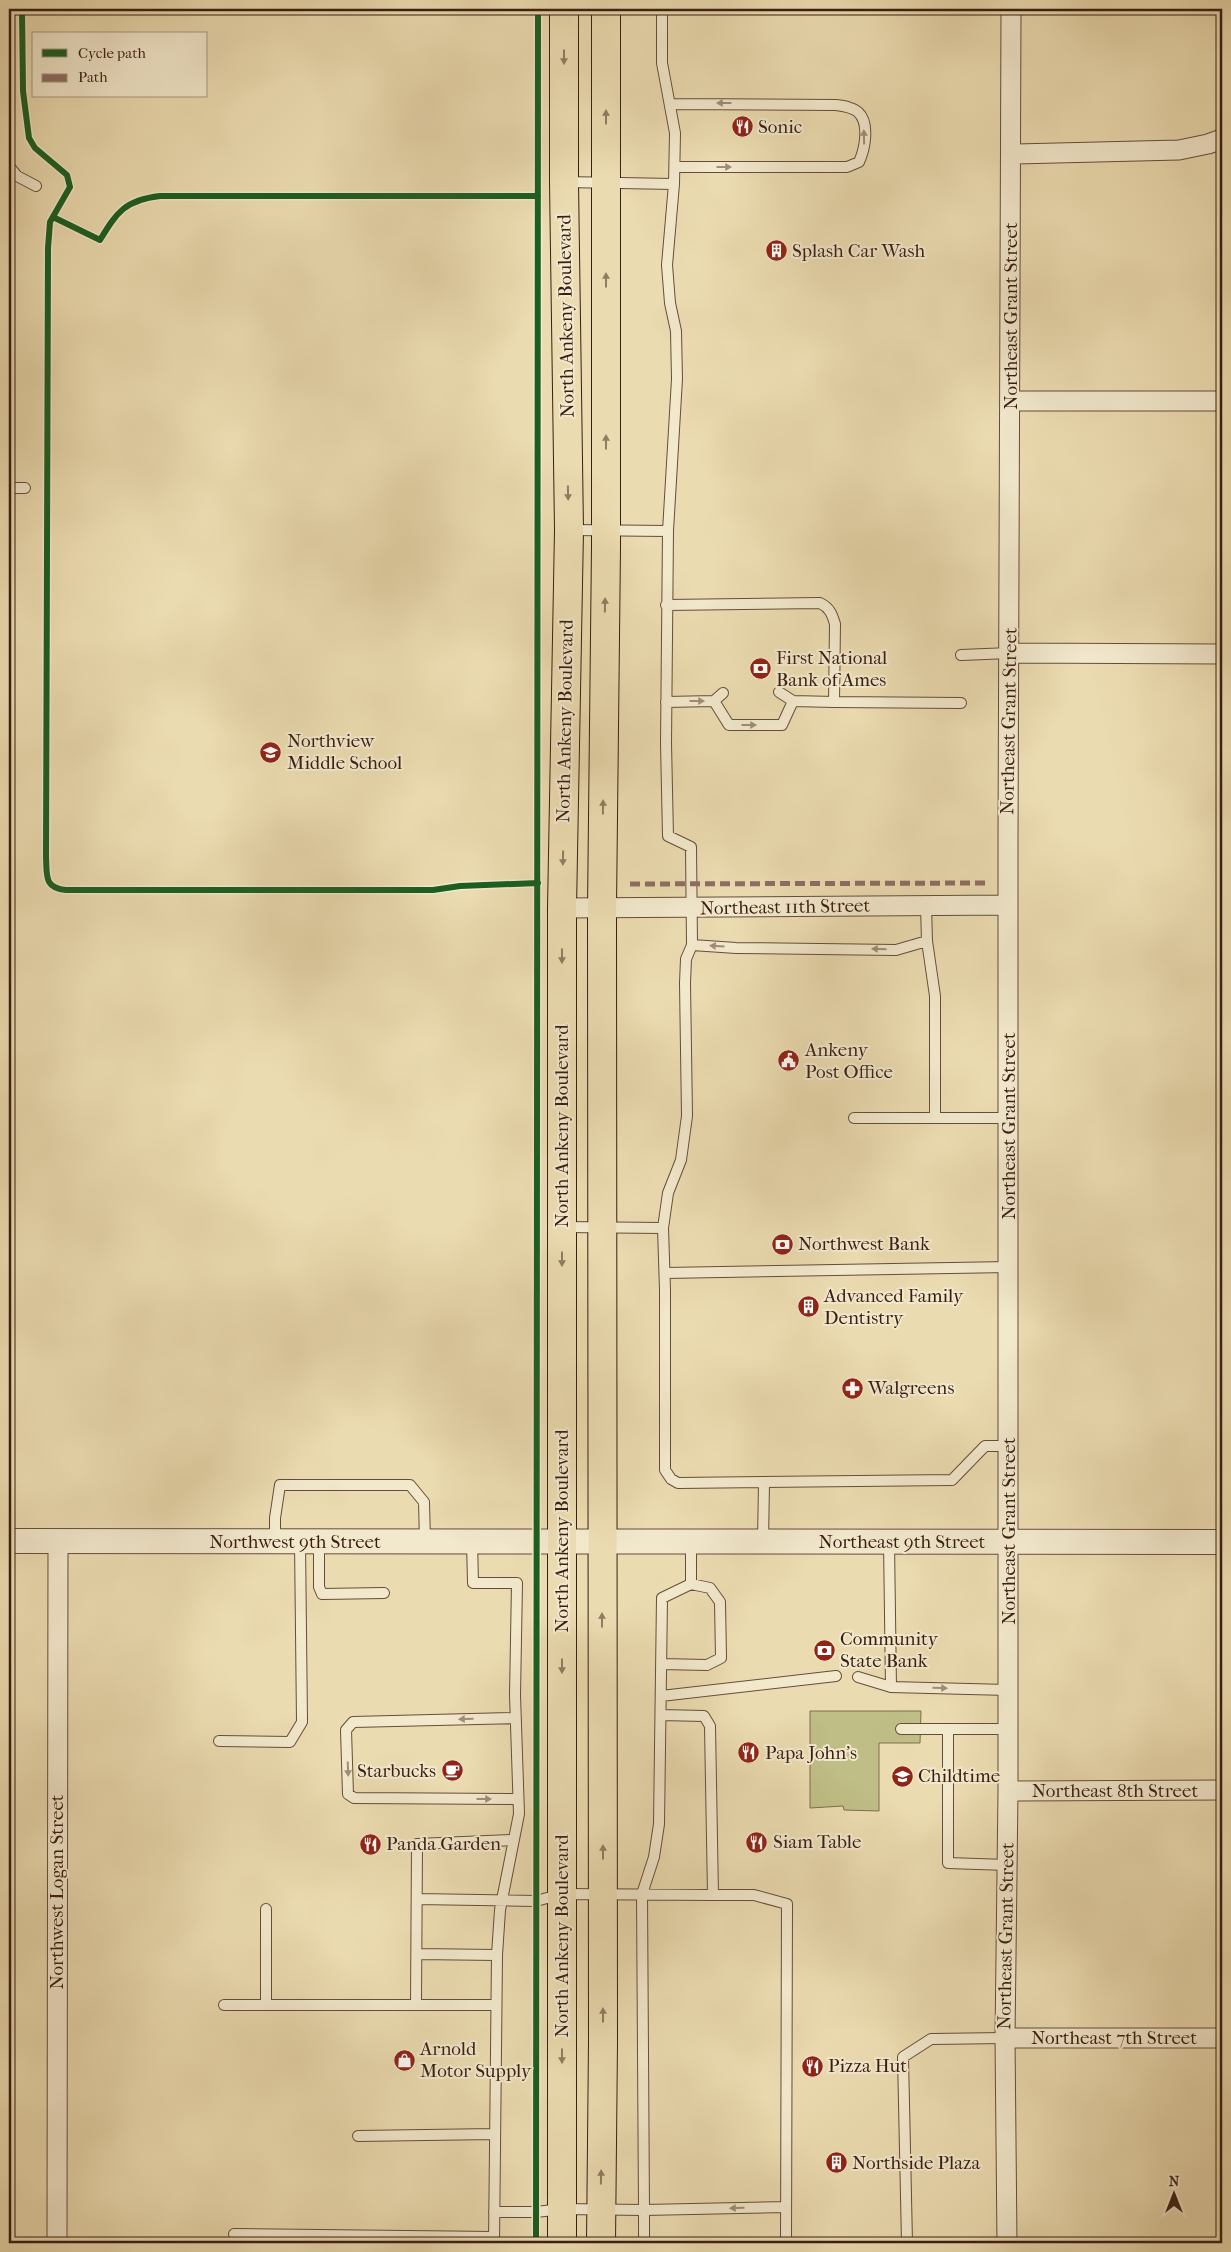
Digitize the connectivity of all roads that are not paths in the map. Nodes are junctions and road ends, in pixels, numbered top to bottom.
1 (564, 9) edge
2 (606, 9) edge
3 (662, 9) edge
4 (1011, 9) edge
5 (670, 104) junction
6 (1222, 139) edge
7 (1011, 154) junction
8 (9, 166) edge
9 (675, 167) junction
10 (564, 182) junction
11 (606, 182) junction
12 (674, 184) junction
13 (36, 186) dead end
14 (1222, 401) edge
15 (1011, 402) junction
16 (9, 488) edge
17 (25, 488) dead end
18 (568, 530) junction
19 (606, 531) junction
20 (668, 531) junction
21 (666, 605) junction
22 (1010, 653) junction
23 (1222, 654) edge
24 (961, 655) dead end
25 (779, 692) dead end
26 (723, 693) dead end
27 (714, 701) junction
28 (793, 701) junction
29 (666, 702) junction
30 (834, 702) junction
31 (961, 703) dead end
32 (1008, 905) junction
33 (926, 906) junction
34 (693, 907) junction
35 (562, 908) junction
36 (602, 908) junction
37 (927, 942) junction
38 (692, 945) junction
39 (854, 1118) dead end
40 (935, 1118) junction
41 (1009, 1118) junction
42 (562, 1227) junction
43 (663, 1228) junction
44 (602, 1229) junction
45 (1009, 1267) junction
46 (665, 1273) junction
47 (1009, 1446) junction
48 (764, 1483) junction
49 (9, 1541) edge
50 (425, 1541) junction
51 (472, 1541) junction
52 (582, 1541) junction
53 (691, 1541) junction
54 (58, 1542) junction
55 (275, 1542) junction
56 (310, 1542) junction
57 (763, 1542) junction
58 (889, 1542) junction
59 (1222, 1542) edge
60 (1008, 1543) junction
61 (691, 1584) junction
62 (384, 1593) dead end
63 (661, 1664) junction
64 (836, 1676) dead end
65 (858, 1677) dead end
66 (891, 1687) junction
67 (1008, 1690) junction
68 (661, 1696) junction
69 (661, 1715) junction
70 (515, 1718) junction
71 (901, 1729) dead end
72 (948, 1729) junction
73 (1008, 1729) junction
74 (219, 1741) dead end
75 (1222, 1790) edge
76 (1008, 1791) junction
77 (518, 1799) junction
78 (513, 1840) junction
79 (1007, 1866) junction
80 (562, 1894) junction
81 (603, 1894) junction
82 (642, 1894) junction
83 (713, 1895) junction
84 (417, 1899) junction
85 (501, 1900) junction
86 (266, 1909) dead end
87 (417, 1954) junction
88 (497, 1955) junction
89 (416, 2004) junction
90 (224, 2005) dead end
91 (266, 2005) junction
92 (496, 2005) junction
93 (1005, 2038) junction
94 (1222, 2038) edge
95 (494, 2134) junction
96 (358, 2136) dead end
97 (786, 2207) junction
98 (562, 2209) junction
99 (601, 2210) junction
100 (644, 2210) junction
101 (494, 2212) junction
102 (234, 2234) dead end
103 (494, 2240) edge
104 (57, 2243) edge
105 (562, 2243) edge
106 (601, 2243) edge
107 (644, 2243) edge
108 (786, 2243) edge
109 (906, 2243) edge
110 (1007, 2243) edge

1 -> 10 main road, North Ankeny Boulevard
11 -> 2 main road, North Ankeny Boulevard
3 - 5 lane
4 - 7 street, Northeast Grant Street
5 - 9 lane
9 -> 5 lane
6 - 7 street
7 - 15 street, Northeast Grant Street
8 - 13 lane
9 - 12 lane
10 - 11 lane
10 -> 18 main road, North Ankeny Boulevard
11 - 12 lane
19 -> 11 main road, North Ankeny Boulevard
12 - 20 lane
14 - 15 street
15 - 22 street, Northeast Grant Street
16 - 17 lane
18 - 19 lane
18 -> 35 main road, North Ankeny Boulevard
19 - 20 lane
36 -> 19 main road, North Ankeny Boulevard
20 - 21 lane
21 - 29 lane
21 - 30 lane
22 - 23 street
22 - 24 lane
22 - 32 street, Northeast Grant Street
25 - 28 lane
26 - 27 lane
27 -> 28 lane
29 -> 27 lane
28 - 30 lane
29 - 34 lane
30 - 31 lane
32 - 33 street, Northeast 11th Street
32 - 41 street, Northeast Grant Street
33 - 34 street, Northeast 11th Street
33 - 37 lane
34 - 36 street, Northeast 11th Street
34 - 38 lane
35 - 36 street, Northeast 11th Street
35 -> 42 main road, North Ankeny Boulevard
36 - 44 main road, North Ankeny Boulevard
37 -> 38 lane
37 - 40 lane
38 - 43 lane
39 - 40 lane
40 - 41 lane
41 - 45 street, Northeast Grant Street
42 - 44 lane
42 -> 52 main road, North Ankeny Boulevard
43 - 44 lane
43 - 46 lane
44 - 52 main road, North Ankeny Boulevard
45 - 46 lane
45 - 47 street, Northeast Grant Street
46 - 48 lane
47 - 48 lane
47 - 60 street, Northeast Grant Street
48 - 57 lane
49 - 54 street, Northwest 9th Street
50 - 51 street, Northwest 9th Street
50 - 55 lane
50 - 56 street, Northwest 9th Street
51 - 52 street, Northwest 9th Street
51 - 70 lane
52 - 53 street, Northeast 9th Street
52 -> 80 main road, North Ankeny Boulevard
81 -> 52 main road, North Ankeny Boulevard
53 - 57 street, Northeast 9th Street
53 - 61 lane
54 - 55 street, Northwest 9th Street
54 - 104 street, Northwest Logan Street
55 - 56 street, Northwest 9th Street
56 - 62 lane
56 - 74 lane
57 - 58 street, Northeast 9th Street
58 - 60 street, Northeast 9th Street
58 - 66 lane
59 - 60 street, Northeast 9th Street
60 - 67 street, Northeast Grant Street
61 - 63 lane
61 - 63 lane
63 - 68 lane
64 - 68 lane
65 - 66 lane
66 -> 67 lane
67 - 73 street, Northeast Grant Street
68 - 69 lane
69 - 82 lane
69 - 83 lane
70 - 77 lane
70 -> 77 lane
71 - 72 lane
72 - 73 lane
72 - 79 lane
73 - 76 street, Northeast Grant Street
75 - 76 street, Northeast 8th Street
76 - 79 street, Northeast Grant Street
77 - 78 lane
78 - 84 lane
78 - 85 lane
79 - 93 street, Northeast Grant Street
80 - 81 lane
80 - 85 lane
80 -> 98 main road, North Ankeny Boulevard
81 - 82 lane
99 -> 81 main road, North Ankeny Boulevard
82 - 83 lane
82 - 100 lane
83 - 97 lane
84 - 85 lane
84 - 87 lane
85 - 88 lane
86 - 91 lane
87 - 88 lane
87 - 89 lane
88 - 92 lane
89 - 91 lane
89 - 92 lane
90 - 91 lane
92 - 95 lane
93 - 94 street, Northeast 7th Street
93 - 109 lane
93 - 110 street, Northeast Grant Street
95 - 96 lane
95 - 101 lane
97 -> 100 lane
97 - 108 lane
98 - 99 lane
98 - 101 lane
98 - 105 main road, North Ankeny Boulevard
99 - 100 lane
99 - 106 main road, North Ankeny Boulevard
100 - 107 lane
101 - 103 lane
102 - 103 lane

